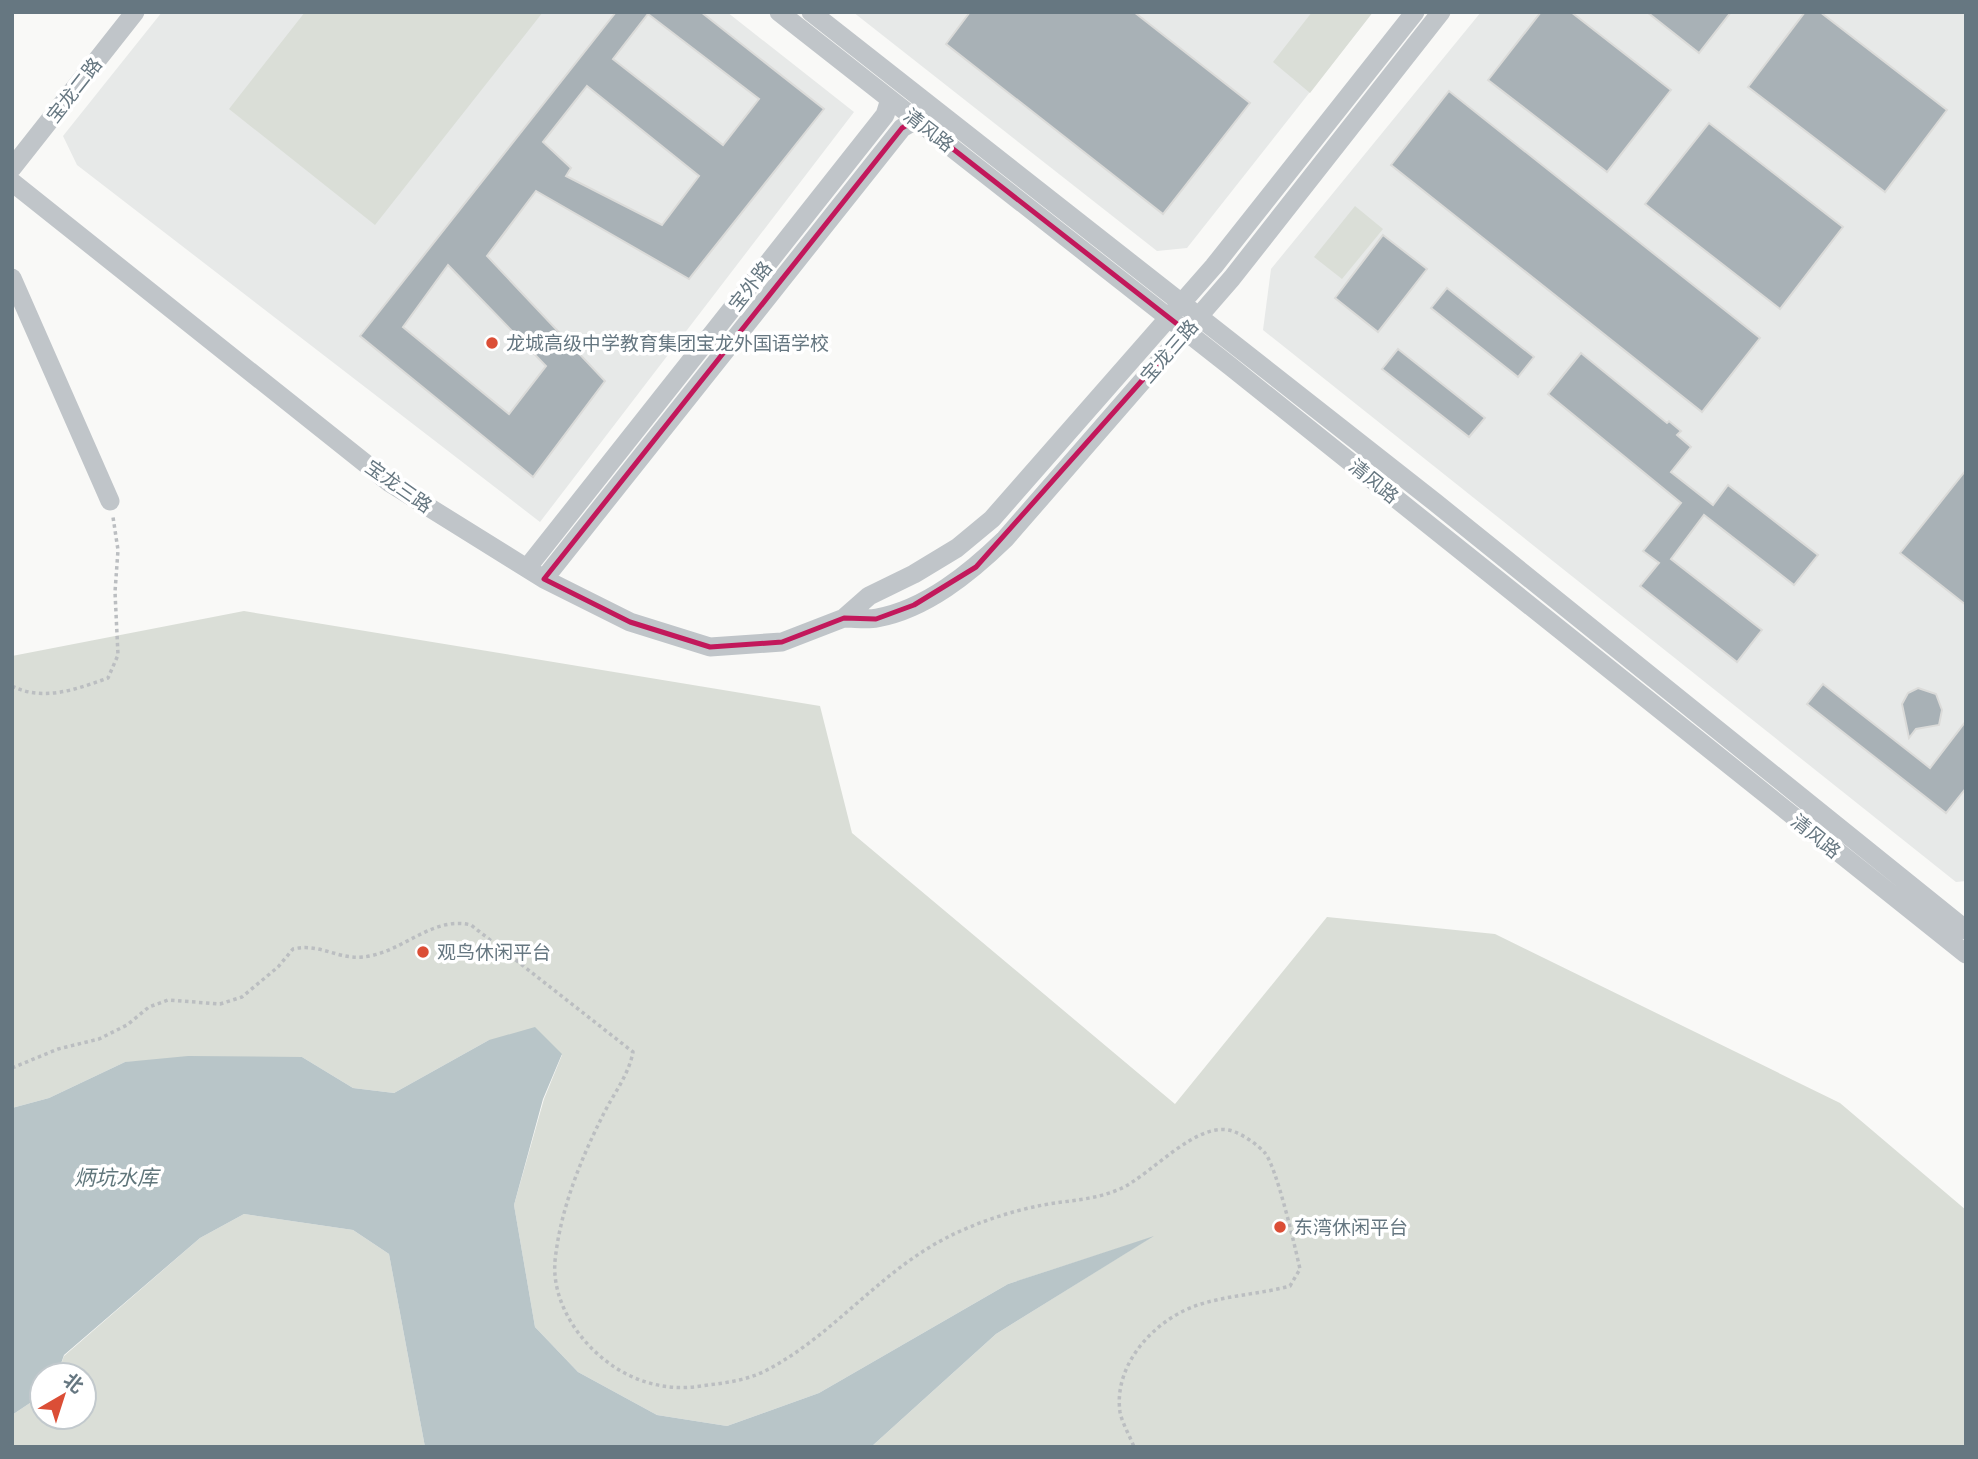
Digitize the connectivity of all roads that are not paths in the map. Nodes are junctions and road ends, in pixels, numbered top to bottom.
1 (135, 12) edge
2 (779, 12) edge
3 (811, 12) edge
4 (1415, 12) edge
5 (1441, 12) edge
6 (890, 99) junction
7 (916, 120) junction
8 (12, 168) edge
9 (12, 182) edge
10 (12, 278) edge
11 (1175, 311) junction
12 (1192, 324) junction
13 (110, 501) road end
14 (527, 568) junction
15 (544, 579) junction
16 (844, 618) junction
17 (1966, 930) edge
18 (1966, 954) edge

1 - 8 street, 宝龙二路
2 - 6 street, 清风路
3 - 11 street, 清风路
4 - 11 street, 宝龙三路
5 - 12 street, 宝龙三路
6 - 7 street, 清风路
6 - 14 street, 宝外路
7 - 11 street, 清风路
7 - 15 street, 宝外路
9 - 14 street, 宝龙三路
10 - 13 street
11 - 12 street, 清风路
11 - 16 street, 宝龙三路
12 - 16 street, 宝龙三路
12 - 17 street, 清风路
12 - 18 street, 清风路
14 - 15 street, 宝龙三路
15 - 16 street, 宝龙三路

